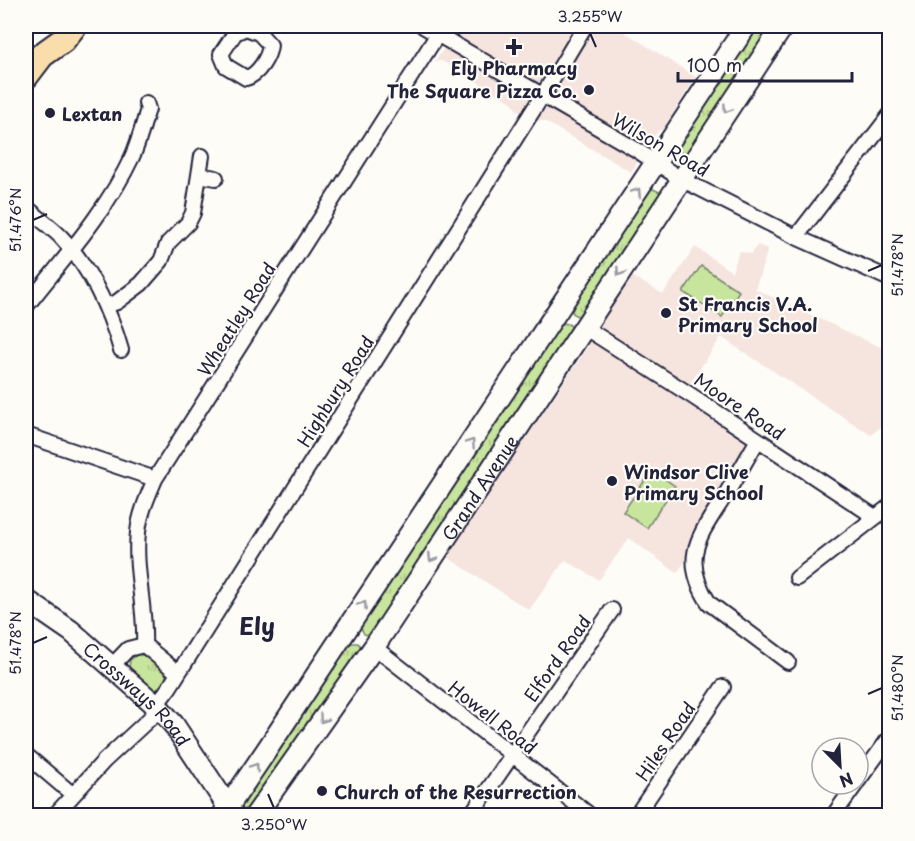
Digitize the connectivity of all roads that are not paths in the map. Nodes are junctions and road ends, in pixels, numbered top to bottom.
1 (52, 26) edge
2 (74, 26) edge
3 (423, 26) edge
4 (585, 26) edge
5 (746, 26) edge
6 (783, 26) edge
7 (440, 30) edge
8 (42, 55) junction
9 (26, 76) edge
10 (542, 95) junction
11 (146, 103) dead end
12 (890, 115) edge
13 (201, 156) dead end
14 (656, 163) junction
15 (199, 175) junction
16 (216, 178) dead end
17 (681, 179) junction
18 (26, 207) edge
19 (796, 237) junction
20 (71, 249) junction
21 (890, 279) edge
22 (28, 304) dead end
23 (106, 306) junction
24 (557, 312) junction
25 (584, 327) junction
26 (121, 350) dead end
27 (26, 435) edge
28 (758, 440) junction
29 (155, 479) junction
30 (890, 506) edge
31 (875, 517) junction
32 (797, 578) dead end
33 (26, 600) edge
34 (612, 610) dead end
35 (346, 630) junction
36 (144, 645) junction
37 (374, 647) junction
38 (788, 662) dead end
39 (112, 666) junction
40 (178, 673) junction
41 (723, 687) dead end
42 (158, 707) junction
43 (890, 737) edge
44 (512, 754) junction
45 (26, 755) edge
46 (870, 764) edge
47 (72, 794) junction
48 (847, 796) edge
49 (228, 813) edge
50 (54, 816) edge
51 (255, 816) edge
52 (470, 816) edge
53 (591, 816) edge
54 (636, 816) edge
55 (833, 816) edge

1 - 8 highway
2 - 8 highway
3 - 7 street, Wilson Road
4 - 10 street, Highbury Road
5 - 14 street, Grand Avenue
6 -> 17 street, Grand Avenue
7 - 10 street, Wilson Road
7 - 29 street, Wheatley Road
8 - 9 highway
10 - 14 street, Wilson Road
10 - 40 street, Highbury Road
11 - 20 street
12 - 19 street
13 - 15 street
14 - 17 street, Wilson Road
24 -> 14 street, Grand Avenue
15 - 16 street
15 - 23 street
17 - 19 street, Wilson Road
17 -> 25 street, Grand Avenue
18 - 20 street
19 - 21 street, Wilson Road
20 - 22 street
20 - 23 street
23 - 26 street
24 - 25 street
35 -> 24 street, Grand Avenue
25 - 28 street, Moore Road
25 -> 37 street, Grand Avenue
27 - 29 street
28 - 31 street, Moore Road
28 - 38 street
29 - 36 street, Wheatley Road
30 - 31 street
31 - 32 street
33 - 39 street, Crossways Road
34 - 44 street, Elford Road
35 - 37 street
49 -> 35 street, Grand Avenue
36 - 39 street
36 - 40 street
37 - 44 street, Howell Road
37 -> 51 street, Grand Avenue
39 - 42 street, Crossways Road
40 - 42 street, Highbury Road
41 - 54 street, Hiles Road
42 - 47 street, Highbury Road
42 - 49 street, Crossways Road
43 - 46 street
44 - 52 street, Elford Road
44 - 53 street, Howell Road
45 - 47 street
47 - 50 street, Highbury Road
48 - 55 street

